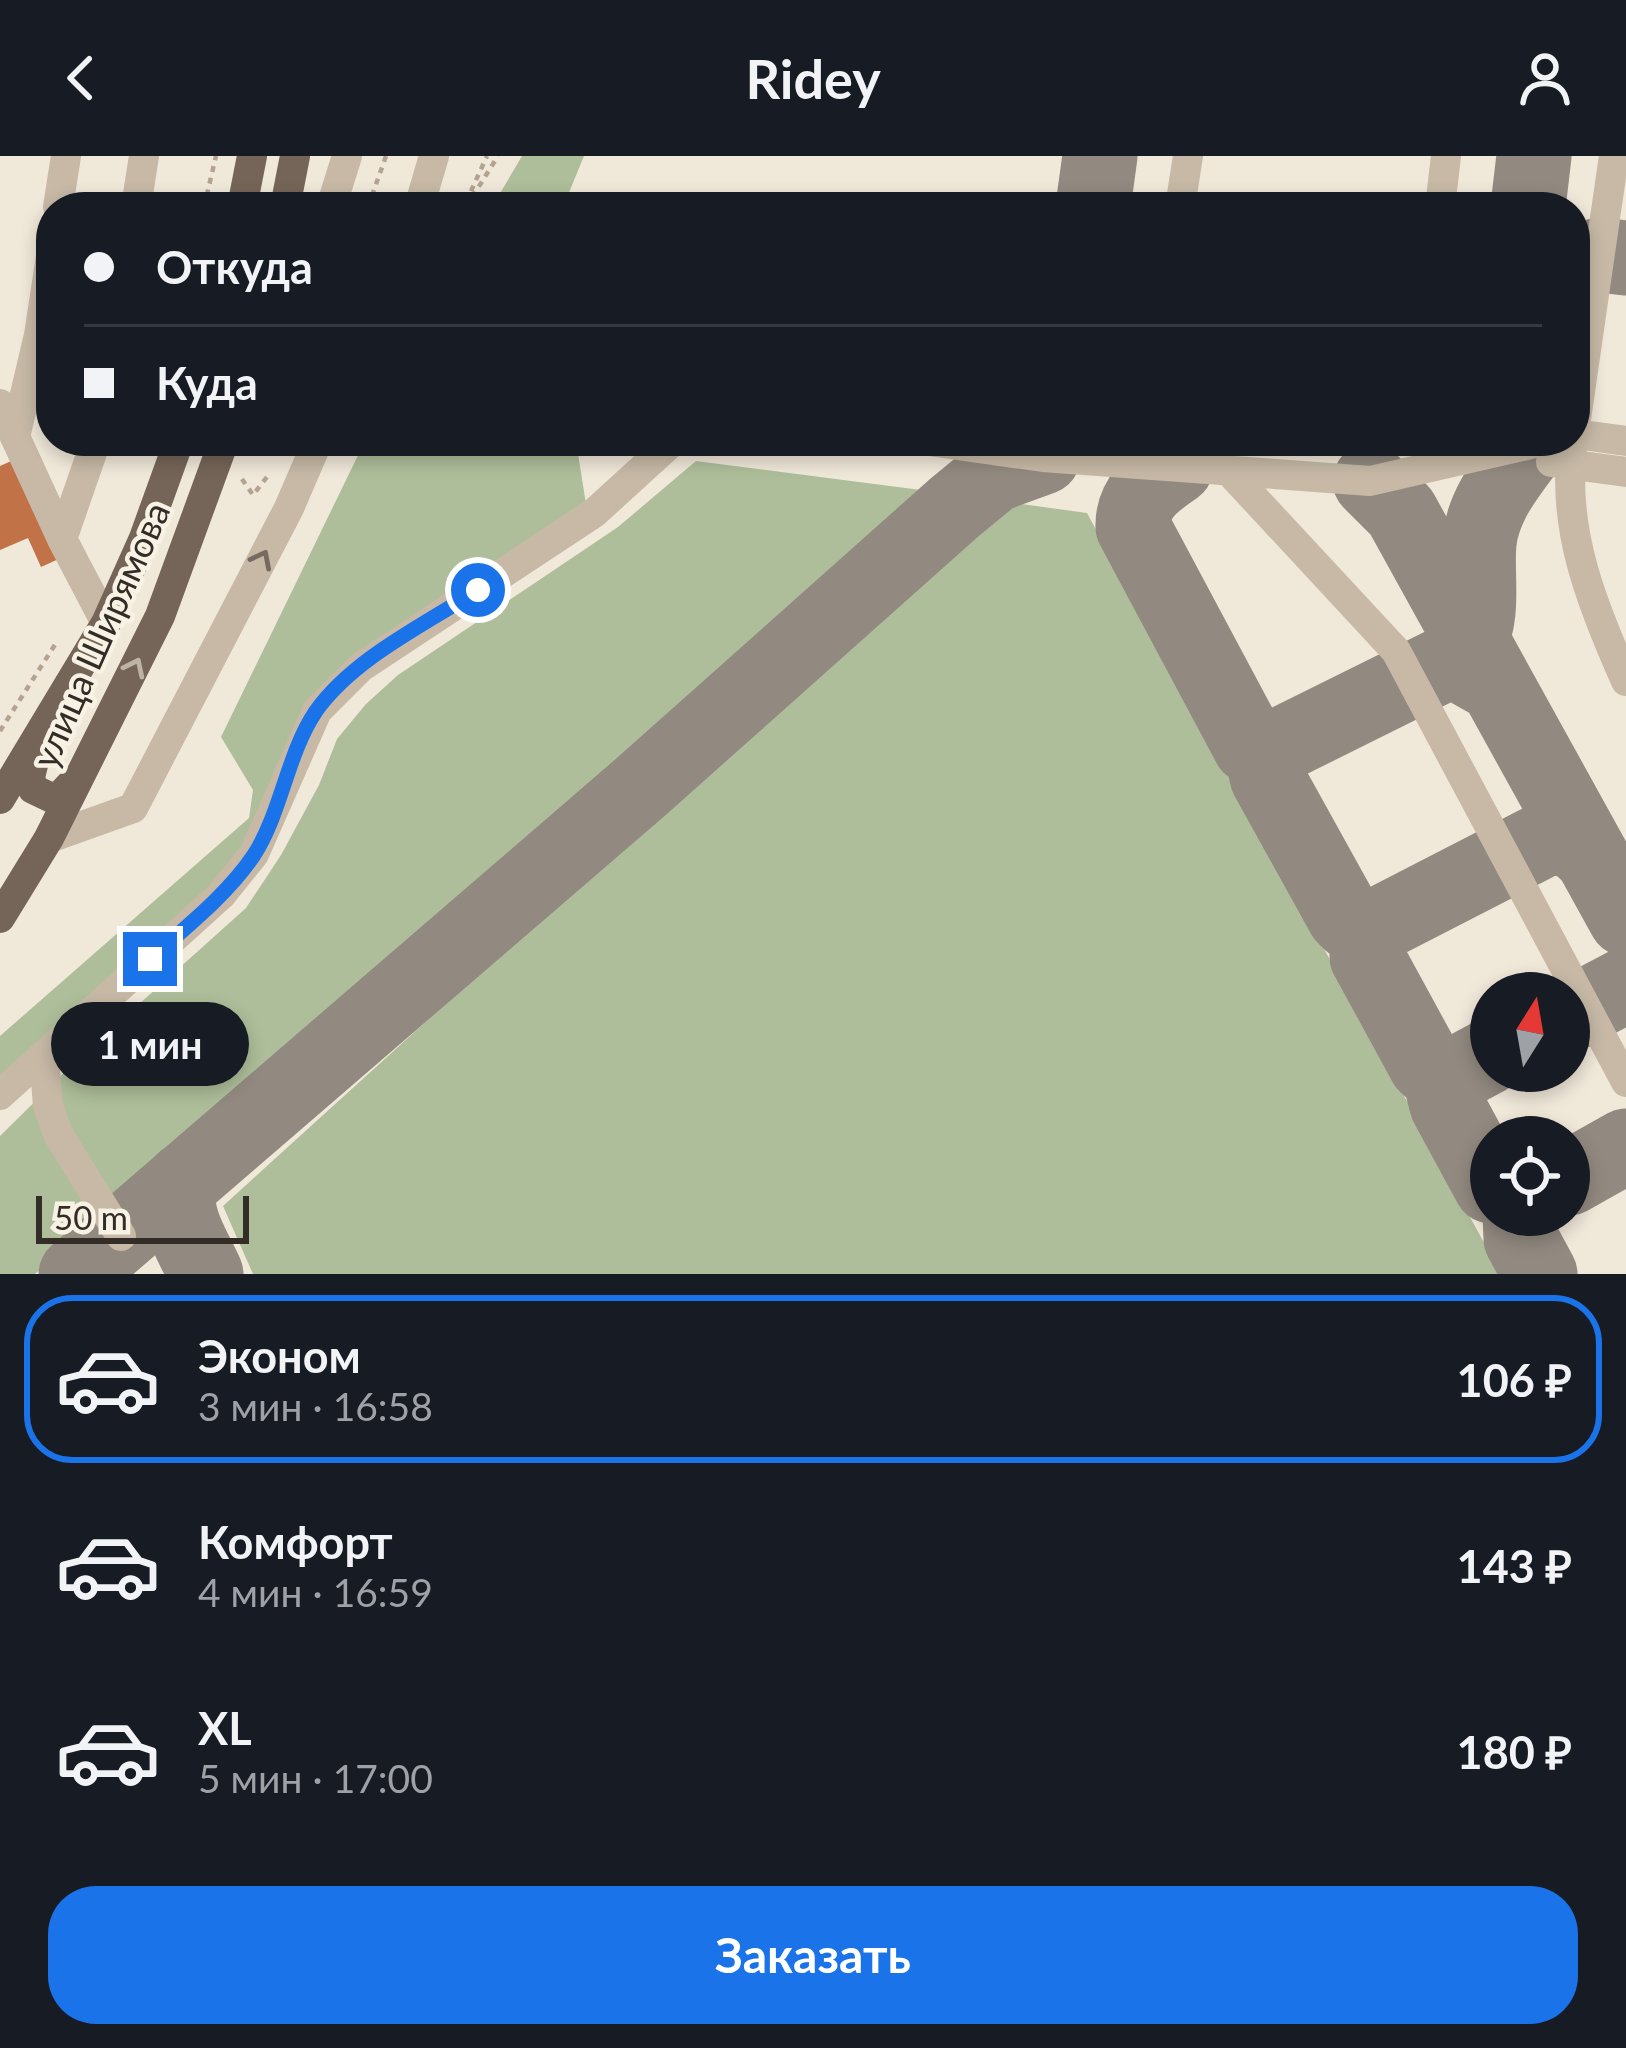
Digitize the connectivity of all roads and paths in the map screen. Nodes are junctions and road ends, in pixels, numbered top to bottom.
1 (66, 156) edge
2 (144, 156) edge
3 (216, 156) edge
4 (252, 156) edge
5 (295, 156) edge
6 (347, 156) edge
7 (386, 156) edge
8 (434, 156) edge
9 (487, 156) edge
10 (499, 156) edge
11 (1188, 156) edge
12 (1446, 156) edge
13 (1614, 156) edge
14 (60, 192) edge
15 (138, 192) edge
16 (208, 192) edge
17 (245, 192) edge
18 (288, 192) edge
19 (336, 192) edge
20 (373, 192) edge
21 (423, 192) edge
22 (471, 192) edge
23 (475, 192) edge
24 (1182, 192) edge
25 (1442, 192) edge
26 (1590, 323) edge
27 (36, 348) edge
28 (0, 404) edge
29 (15, 436) junction
30 (1626, 441) edge
31 (1590, 442) edge
32 (1590, 452) edge
33 (90, 456) edge
34 (174, 456) edge
35 (227, 456) edge
36 (230, 456) edge
37 (295, 456) edge
38 (302, 456) edge
39 (657, 456) edge
40 (1036, 456) edge
41 (1215, 456) edge
42 (1478, 456) edge
43 (1574, 456) edge
44 (1230, 472) junction
45 (1626, 472) edge
46 (62, 539) junction
47 (106, 623) junction
48 (1626, 681) edge
49 (43, 731) junction
50 (99, 740) junction
51 (0, 799) edge
52 (49, 838) junction
53 (0, 918) edge
54 (44, 1055) junction
55 (1626, 1082) edge
56 (0, 1095) edge
57 (121, 1236) dead end

1 - 14 lane
2 - 15 lane
3 - 16 path
4 - 17 main road
5 - 18 main road
6 - 19 lane
7 - 20 path
8 - 21 lane
9 - 22 path
10 - 23 path
11 - 24 lane
12 - 25 lane
13 - 26 lane
27 - 29 lane
28 - 29 lane
29 - 46 lane
30 - 31 lane
32 - 45 lane
33 - 46 lane
34 - 47 main road, улица Ширямова
50 -> 35 main road, улица Ширямова
36 - 37 path
52 -> 38 lane
39 - 54 lane
40 - 44 lane
41 - 44 lane
42 - 44 lane
43 - 48 lane
44 - 55 lane
46 - 47 lane
47 - 49 main road, улица Ширямова
49 - 50 main road
49 - 51 main road, улица Ширямова
50 - 52 main road, улица Ширямова
52 - 53 main road, улица Ширямова
54 - 56 lane
54 - 57 lane

